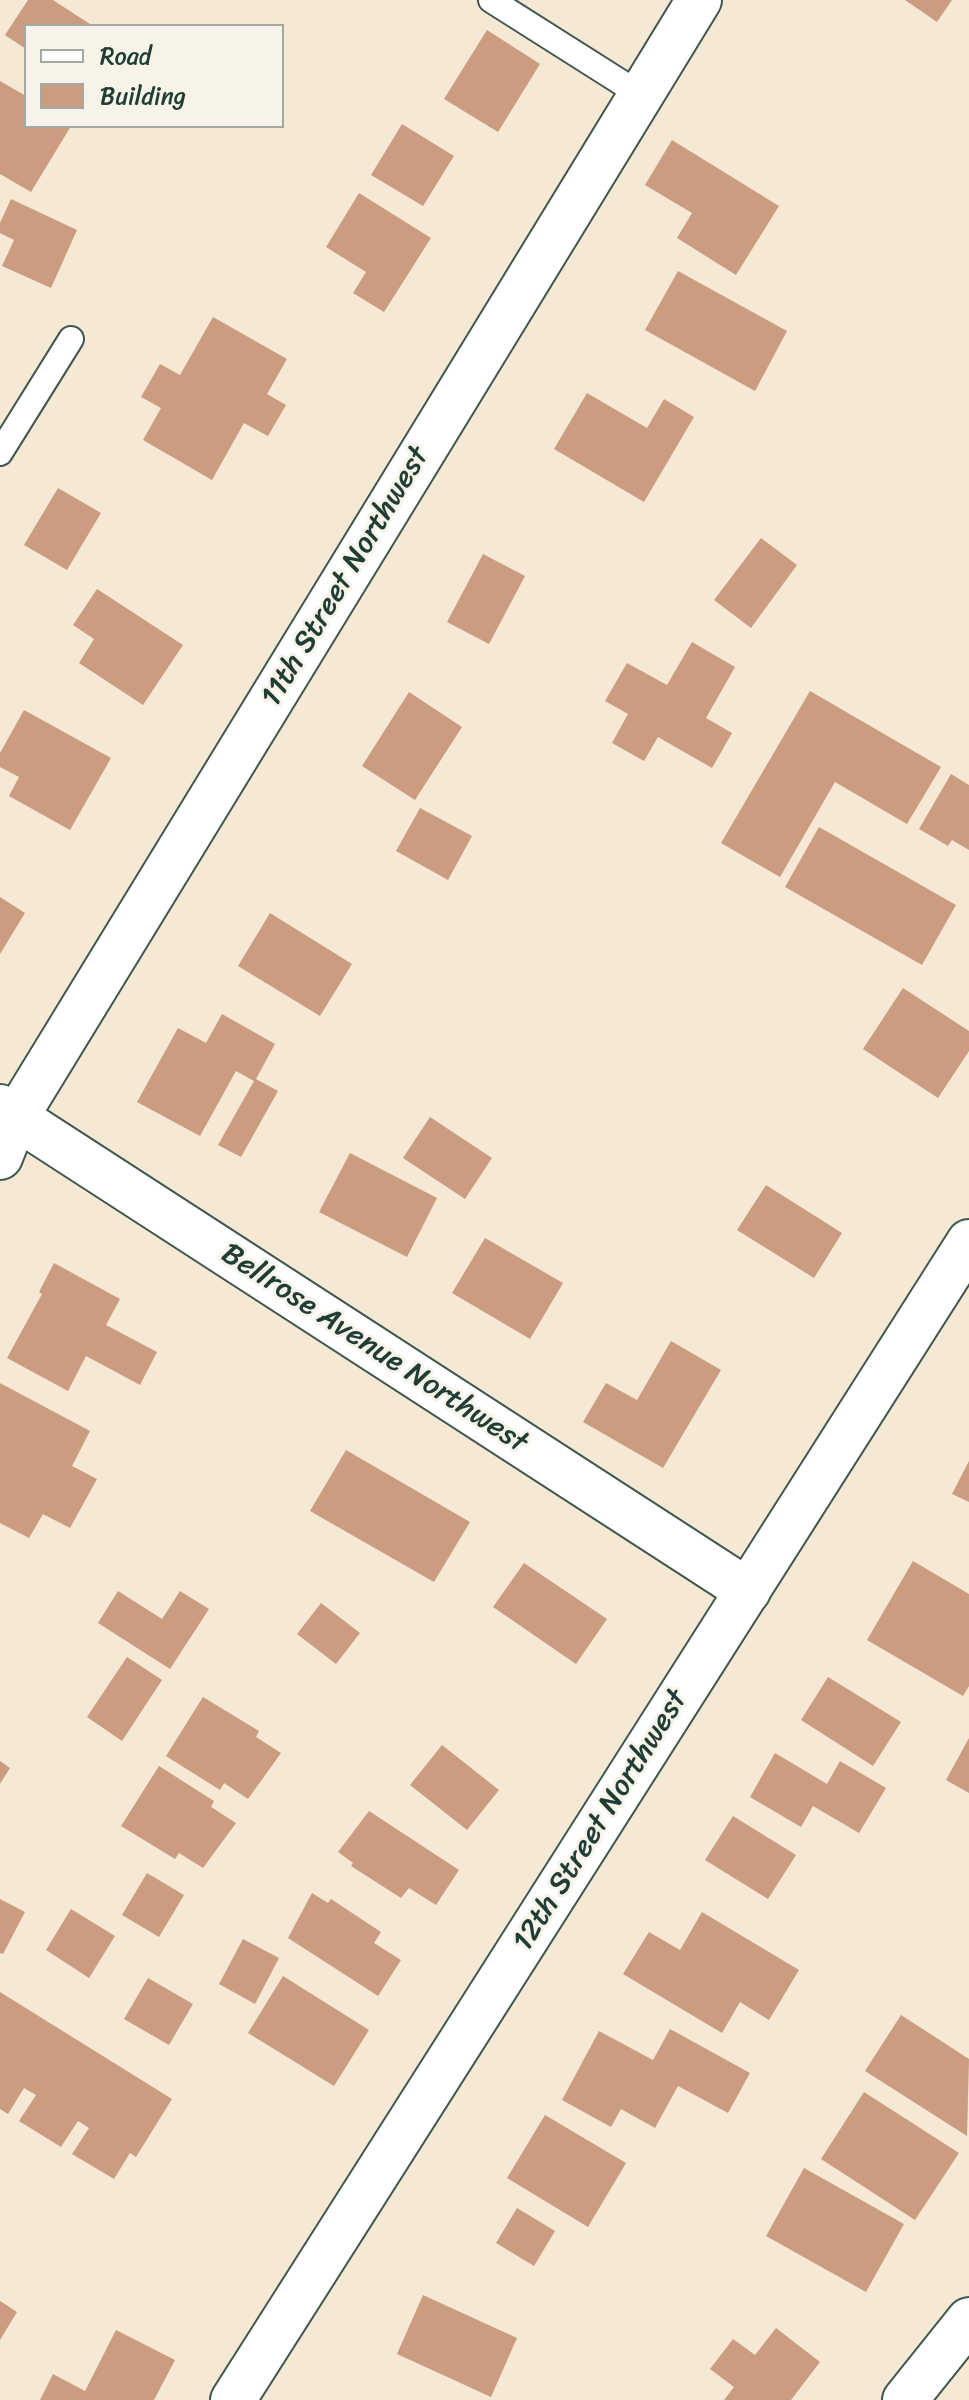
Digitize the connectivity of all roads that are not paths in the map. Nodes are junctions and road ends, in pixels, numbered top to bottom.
1 (491, 0) edge
2 (699, 0) edge
3 (641, 95) junction
4 (71, 339) dead end
5 (0, 453) edge
6 (8, 1112) edge
7 (0, 1157) edge
8 (969, 1242) edge
9 (748, 1591) junction
10 (969, 2320) edge
11 (233, 2400) edge
12 (905, 2400) edge

1 - 3 lane
2 - 3 street, 11th Street Northwest
3 - 6 street, 11th Street Northwest
4 - 5 lane
6 - 7 street, 11th Street Northwest
6 - 9 street, Bellrose Avenue Northwest
8 - 9 street, 12th Street Northwest
9 - 11 street, 12th Street Northwest
10 - 12 street

